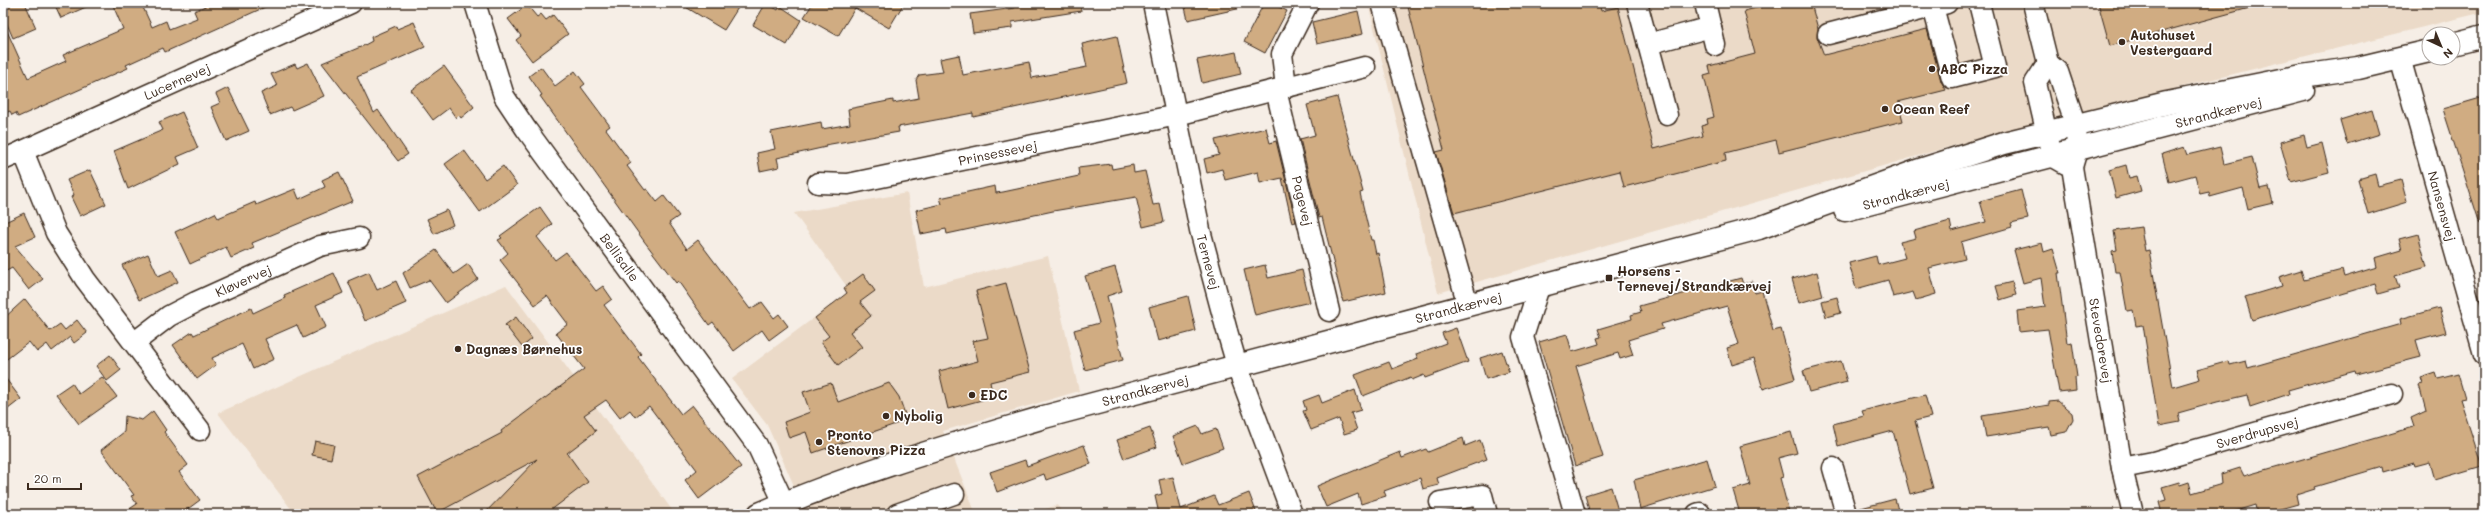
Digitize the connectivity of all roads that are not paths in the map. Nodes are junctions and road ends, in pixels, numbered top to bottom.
1 (351, 3) edge
2 (475, 3) edge
3 (1154, 3) edge
4 (1308, 3) edge
5 (1382, 3) edge
6 (1637, 3) edge
7 (1705, 3) edge
8 (1978, 3) edge
9 (2033, 3) edge
10 (1940, 5) edge
11 (1828, 34) dead end
12 (2484, 36) edge
13 (2461, 42) edge
14 (1648, 44) junction
15 (2421, 53) edge
16 (2400, 58) junction
17 (2048, 63) junction
18 (1365, 67) dead end
19 (2358, 68) junction
20 (1281, 88) junction
21 (1177, 115) junction
22 (1668, 115) dead end
23 (2076, 126) junction
24 (2045, 134) junction
25 (23, 151) junction
26 (2052, 156) junction
27 (2075, 158) junction
28 (3, 160) edge
29 (818, 183) dead end
30 (1759, 228) junction
31 (359, 238) dead end
32 (1539, 287) junction
33 (1468, 305) junction
34 (1329, 311) dead end
35 (135, 342) junction
36 (2484, 354) edge
37 (1238, 367) junction
38 (2392, 394) dead end
39 (200, 430) dead end
40 (1833, 468) dead end
41 (2122, 468) junction
42 (954, 494) dead end
43 (1440, 502) dead end
44 (784, 503) junction
45 (759, 514) edge
46 (897, 514) edge
47 (1292, 514) edge
48 (1487, 514) edge
49 (1575, 514) edge
50 (1846, 514) edge
51 (2133, 514) edge

1 - 25 street, Lucernevej
2 - 44 street, Bellisalle
3 - 21 street, Ternevej
4 - 20 street, Pagevej
5 - 33 street
6 - 14 street
7 - 14 street
8 - 10 street
9 - 17 street
10 - 11 street
12 - 13 main road
14 - 22 street
15 - 16 main road, Strandkærvej
16 - 19 main road, Strandkærvej
16 - 36 street, Nansensvej
17 - 23 street
17 - 24 street
18 - 20 street
19 - 23 main road, Strandkærvej
19 - 27 main road, Strandkærvej
20 - 21 street
20 - 34 street, Pagevej
21 - 29 street, Prinsessevej
21 - 37 street, Ternevej
23 - 24 main road, Strandkærvej
23 - 27 street
24 - 26 street
24 - 30 main road, Strandkærvej
25 - 28 street, Lucernevej
25 - 35 street
26 - 27 main road, Strandkærvej
26 - 30 main road, Strandkærvej
27 - 41 street, Stevedorevej
30 - 32 main road, Strandkærvej
31 - 35 street, Kløvervej
32 - 33 main road, Strandkærvej
32 - 49 street
33 - 37 main road, Strandkærvej
35 - 39 street
37 - 44 main road, Strandkærvej
37 - 47 street, Ternevej
38 - 41 street, Sverdrupsvej
40 - 50 street
41 - 51 street, Stevedorevej
42 - 46 street
43 - 48 street
44 - 45 main road, Strandkærvej

